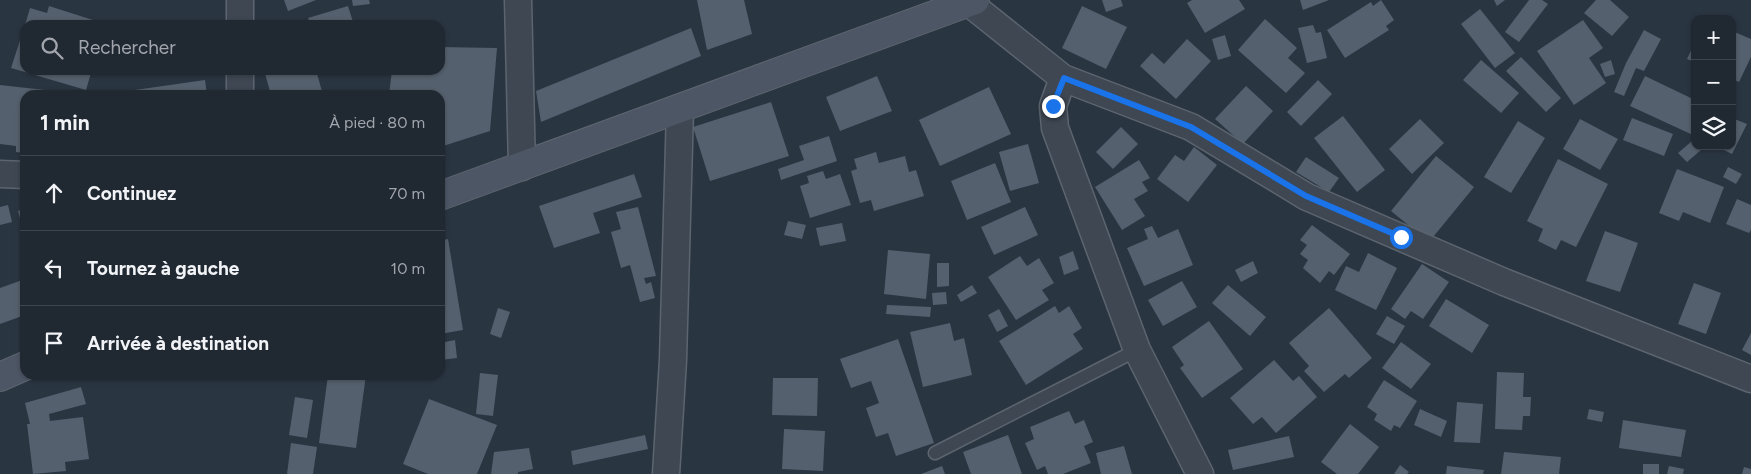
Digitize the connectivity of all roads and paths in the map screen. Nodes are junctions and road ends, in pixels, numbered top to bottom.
1 (240, 0) edge
2 (518, 0) edge
3 (972, 1) edge
4 (240, 20) edge
5 (240, 75) edge
6 (1064, 78) junction
7 (240, 90) edge
8 (680, 108) junction
9 (522, 167) junction
10 (0, 174) edge
11 (20, 175) edge
12 (445, 194) edge
13 (1137, 350) junction
14 (20, 368) edge
15 (0, 377) edge
16 (1751, 379) edge
17 (936, 453) dead end
18 (666, 474) edge
19 (1200, 474) edge

1 - 4 street
2 - 9 street
3 - 6 street
3 - 8 street
5 - 7 street
6 - 13 street
6 - 16 street
8 - 9 street
8 - 18 street
9 - 12 street
10 - 11 street
13 - 17 lane
13 - 19 street
14 - 15 street

